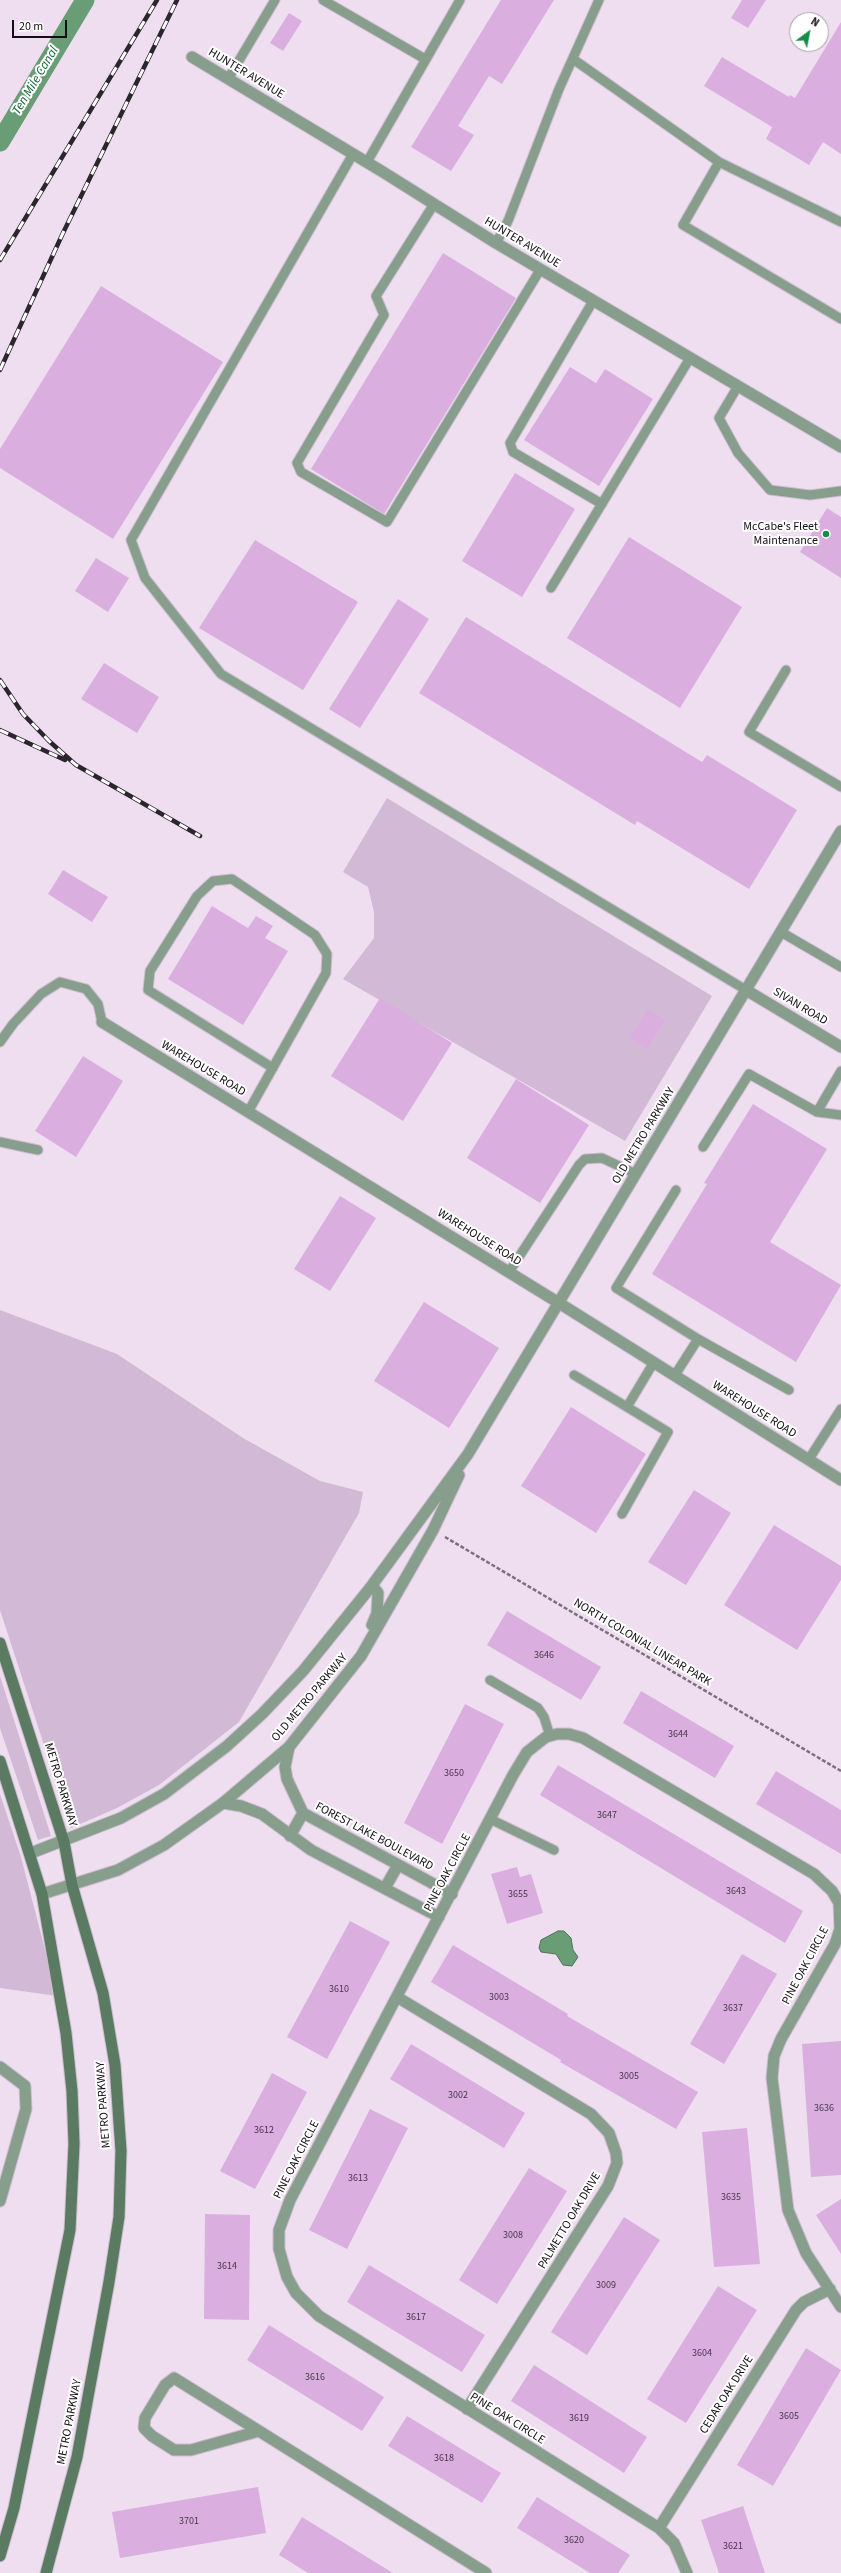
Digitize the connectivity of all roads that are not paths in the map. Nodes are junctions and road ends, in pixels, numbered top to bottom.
1 (275, 0) edge
2 (323, 0) edge
3 (460, 0) edge
4 (599, 0) edge
5 (192, 57) dead end
6 (425, 59) junction
7 (572, 59) junction
8 (228, 79) junction
9 (353, 154) junction
10 (366, 162) junction
11 (719, 162) junction
12 (434, 204) junction
13 (841, 222) edge
14 (496, 243) junction
15 (540, 270) junction
16 (593, 301) junction
17 (841, 319) edge
18 (690, 358) junction
19 (738, 386) junction
20 (841, 447) edge
21 (841, 491) edge
22 (602, 504) junction
23 (551, 588) dead end
24 (786, 670) dead end
25 (841, 787) edge
26 (841, 831) edge
27 (781, 932) junction
28 (841, 967) edge
29 (746, 990) junction
30 (102, 1022) joint
31 (0, 1042) edge
32 (841, 1047) edge
33 (273, 1068) junction
34 (841, 1071) edge
35 (248, 1112) junction
36 (817, 1112) junction
37 (841, 1115) edge
38 (0, 1142) edge
39 (703, 1147) dead end
40 (38, 1150) dead end
41 (636, 1174) junction
42 (676, 1190) dead end
43 (509, 1272) junction
44 (559, 1303) junction
45 (698, 1339) junction
46 (654, 1362) junction
47 (574, 1375) dead end
48 (675, 1375) junction
49 (789, 1390) dead end
50 (627, 1406) junction
51 (841, 1409) edge
52 (468, 1454) junction
53 (809, 1459) junction
54 (841, 1480) edge
55 (622, 1514) dead end
56 (370, 1588) junction
57 (0, 1643) edge
58 (361, 1656) junction
59 (490, 1680) dead end
60 (550, 1736) junction
61 (289, 1747) junction
62 (0, 1762) edge
63 (223, 1803) junction
64 (303, 1813) junction
65 (490, 1819) junction
66 (290, 1836) junction
67 (64, 1842) junction
68 (554, 1850) dead end
69 (31, 1853) junction
70 (398, 1865) junction
71 (72, 1885) junction
72 (386, 1888) junction
73 (42, 1894) junction
74 (452, 1894) junction
75 (439, 1917) junction
76 (397, 1997) junction
77 (0, 2067) edge
78 (0, 2201) edge
79 (830, 2289) junction
80 (841, 2306) edge
81 (467, 2409) junction
82 (259, 2431) junction
83 (659, 2528) junction
84 (0, 2556) edge
85 (46, 2573) edge
86 (486, 2573) edge
87 (687, 2573) edge

1 - 8 lane
2 - 6 lane
3 - 6 lane
4 - 7 lane
5 - 8 street, HUNTER AVENUE
6 - 10 lane
7 - 11 lane
7 - 14 lane
8 - 9 street, HUNTER AVENUE
9 - 10 street, HUNTER AVENUE
9 - 29 lane
10 - 12 street, HUNTER AVENUE
11 - 13 lane
11 - 17 lane
12 - 14 street, HUNTER AVENUE
12 - 15 lane
14 - 15 street, HUNTER AVENUE
15 - 16 street, HUNTER AVENUE
16 - 18 street, HUNTER AVENUE
16 - 22 lane
18 - 19 street, HUNTER AVENUE
18 - 22 lane
19 - 20 street, HUNTER AVENUE
19 - 21 lane
22 - 23 lane
24 - 25 lane
26 - 27 street, OLD METRO PARKWAY
27 - 28 lane
27 - 29 street, OLD METRO PARKWAY
29 - 32 street, SIVAN ROAD
29 - 41 street, OLD METRO PARKWAY
30 - 31 lane
30 - 35 street, WAREHOUSE ROAD
33 - 33 lane
33 - 35 lane
34 - 36 lane
35 - 43 street, WAREHOUSE ROAD
36 - 37 lane
36 - 39 lane
38 - 40 lane
41 - 43 lane
41 - 44 street, OLD METRO PARKWAY
42 - 45 lane
43 - 44 street, WAREHOUSE ROAD
44 - 46 street, WAREHOUSE ROAD
44 - 52 street, OLD METRO PARKWAY
45 - 48 lane
45 - 49 lane
46 - 48 street, WAREHOUSE ROAD
46 - 50 lane
47 - 50 lane
48 - 53 street, WAREHOUSE ROAD
50 - 55 lane
51 - 53 lane
52 - 56 street, OLD METRO PARKWAY
52 - 58 street, OLD METRO PARKWAY
53 - 54 street, WAREHOUSE ROAD
56 - 58 street
56 - 67 street, OLD METRO PARKWAY
57 - 67 main road, METRO PARKWAY
58 - 61 street, OLD METRO PARKWAY
59 - 60 lane
60 - 65 street, PINE OAK CIRCLE
60 - 79 street, PINE OAK CIRCLE
61 - 63 street, OLD METRO PARKWAY
61 - 64 street, FOREST LAKE BOULEVARD
62 - 69 main road
63 - 66 street
63 - 71 street, OLD METRO PARKWAY
64 - 66 street
64 - 70 street, FOREST LAKE BOULEVARD
65 - 68 lane
65 - 74 street, PINE OAK CIRCLE
66 - 72 street
67 - 69 street, OLD METRO PARKWAY
67 - 71 main road, METRO PARKWAY
69 - 73 main road
70 - 72 street
70 - 74 street, FOREST LAKE BOULEVARD
71 - 73 street, OLD METRO PARKWAY
71 - 85 main road, METRO PARKWAY
72 - 75 street
73 - 84 main road
74 - 75 street, PINE OAK CIRCLE
75 - 76 street, PINE OAK CIRCLE
76 - 81 street, PINE OAK CIRCLE
76 - 81 street, PALMETTO OAK DRIVE
77 - 78 street
79 - 80 street, PINE OAK CIRCLE
79 - 83 street, CEDAR OAK DRIVE
81 - 83 street, PINE OAK CIRCLE
82 - 82 street
82 - 86 street
83 - 87 street, PINE OAK CIRCLE

